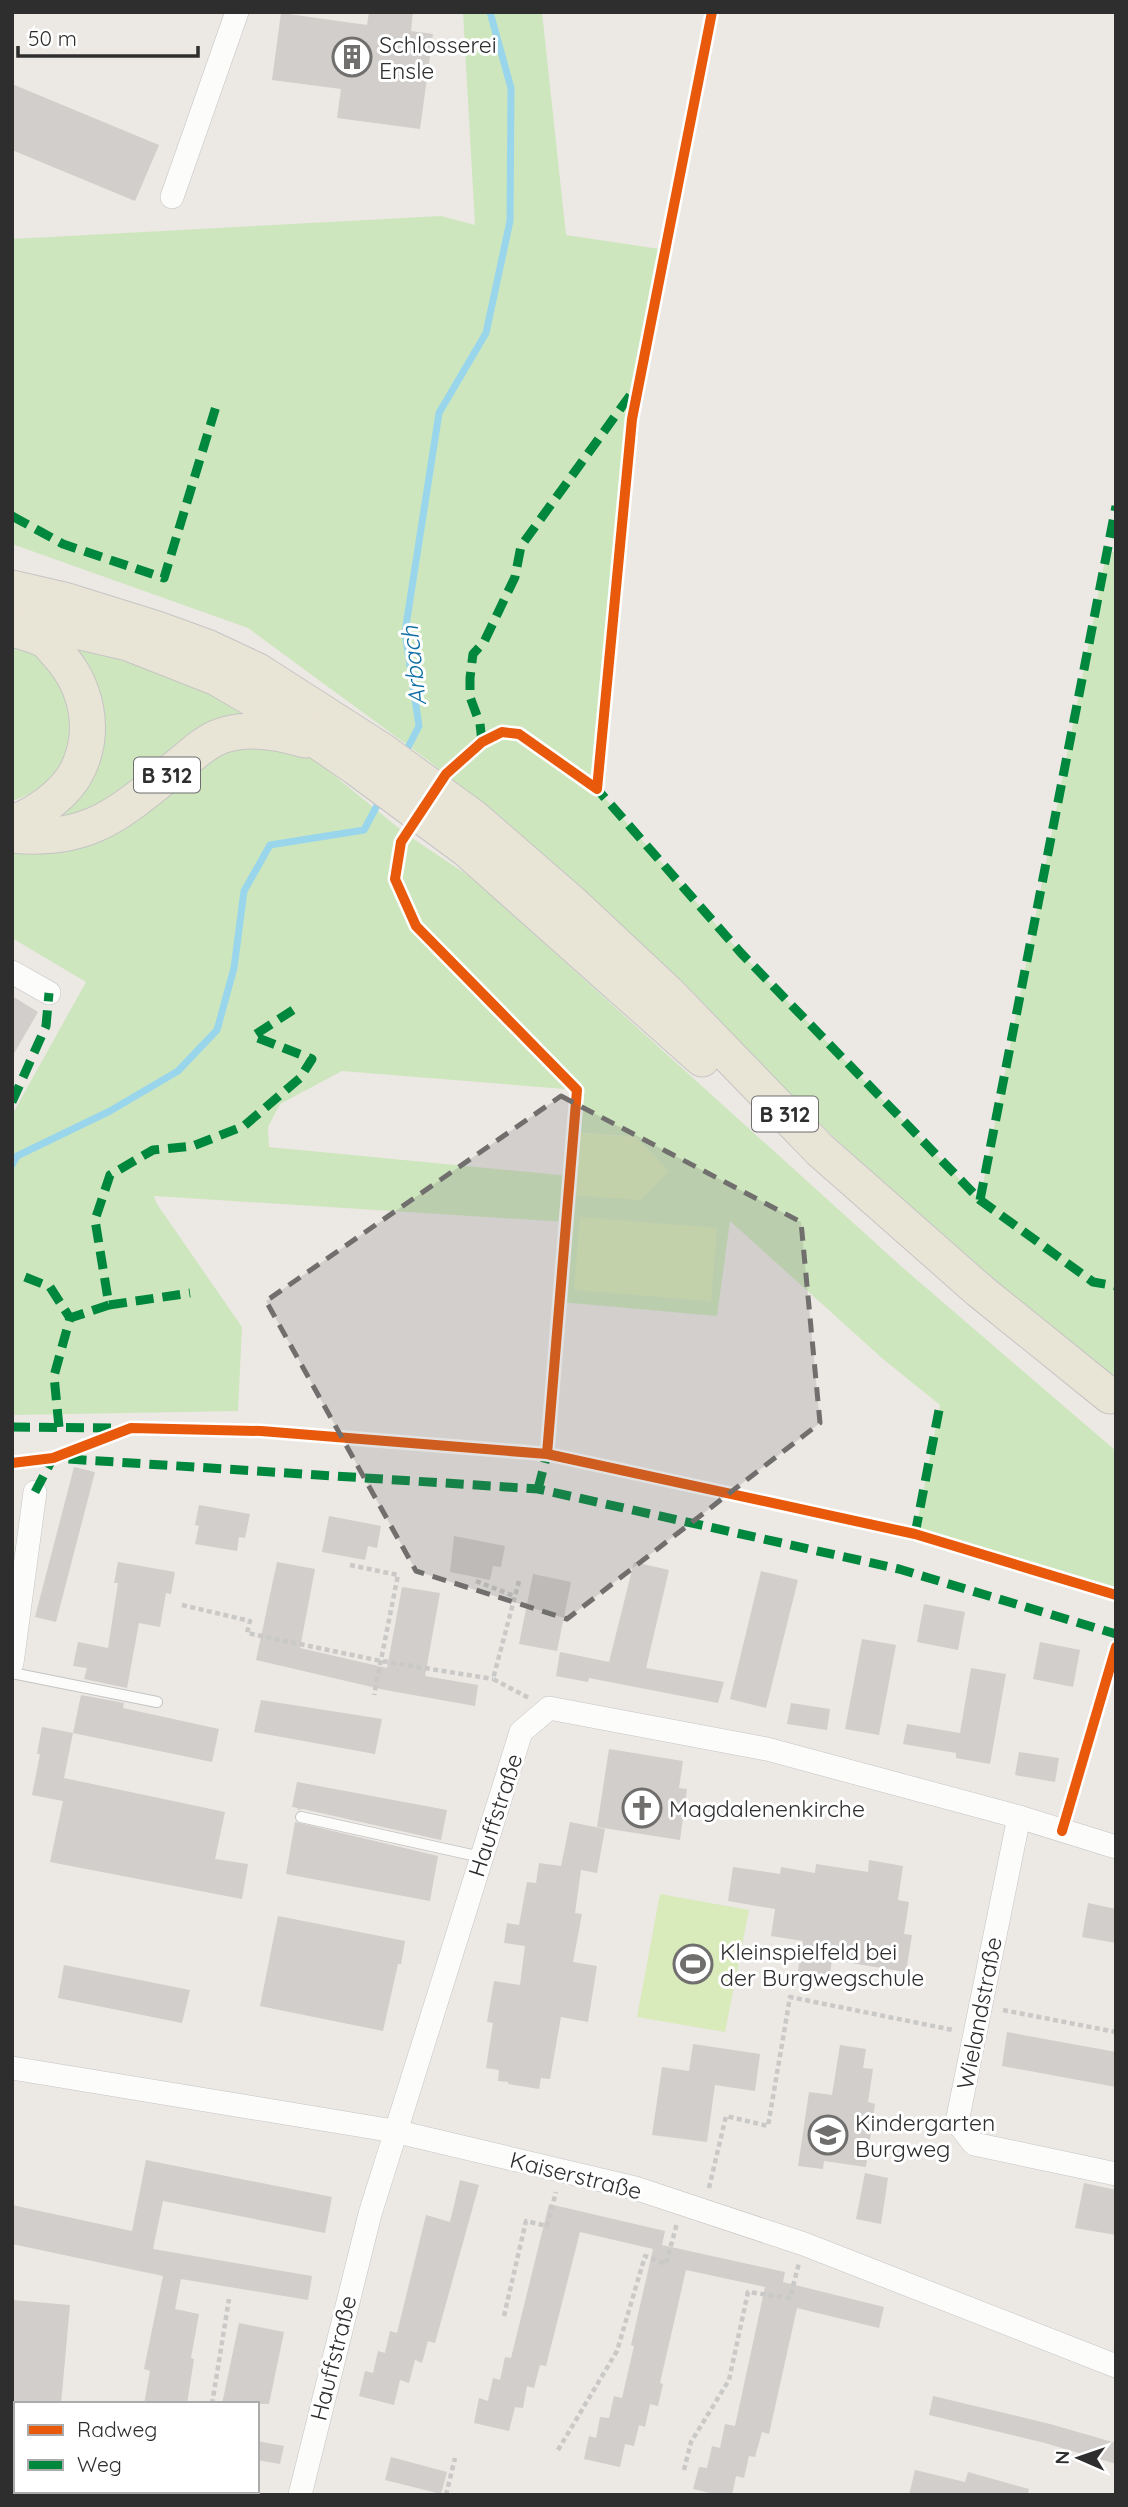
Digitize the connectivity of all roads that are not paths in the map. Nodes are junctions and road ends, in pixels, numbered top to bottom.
1 (237, 12) edge
2 (172, 197) dead end
3 (12, 568) edge
4 (12, 588) edge
5 (64, 600) junction
6 (12, 620) edge
7 (12, 628) edge
8 (325, 746) junction
9 (12, 824) edge
10 (470, 833) junction
11 (12, 835) edge
12 (12, 972) edge
13 (49, 993) dead end
14 (1113, 1398) edge
15 (34, 1492) dead end
16 (12, 1663) edge
17 (12, 1673) edge
18 (157, 1702) dead end
19 (301, 1817) dead end
20 (1019, 1817) junction
21 (1116, 1847) edge
22 (481, 1857) junction
23 (12, 2068) edge
24 (394, 2131) junction
25 (1116, 2174) edge
26 (1116, 2366) edge
27 (300, 2495) edge

1 - 2 street
3 - 5 main road
4 - 5 main road, B 312
5 - 10 main road, B 312
6 - 8 main road, B 312
7 - 9 main road
8 - 10 main road, B 312
8 - 11 main road, B 312
10 - 14 main road, B 312
12 - 13 street
15 - 16 street
17 - 18 lane
19 - 22 lane
20 - 21 street
20 - 22 street, Hauffstraße
20 - 25 street, Wielandstraße
22 - 24 street, Hauffstraße
23 - 24 street, Kaiserstraße
24 - 26 street, Kaiserstraße
24 - 27 street, Hauffstraße

